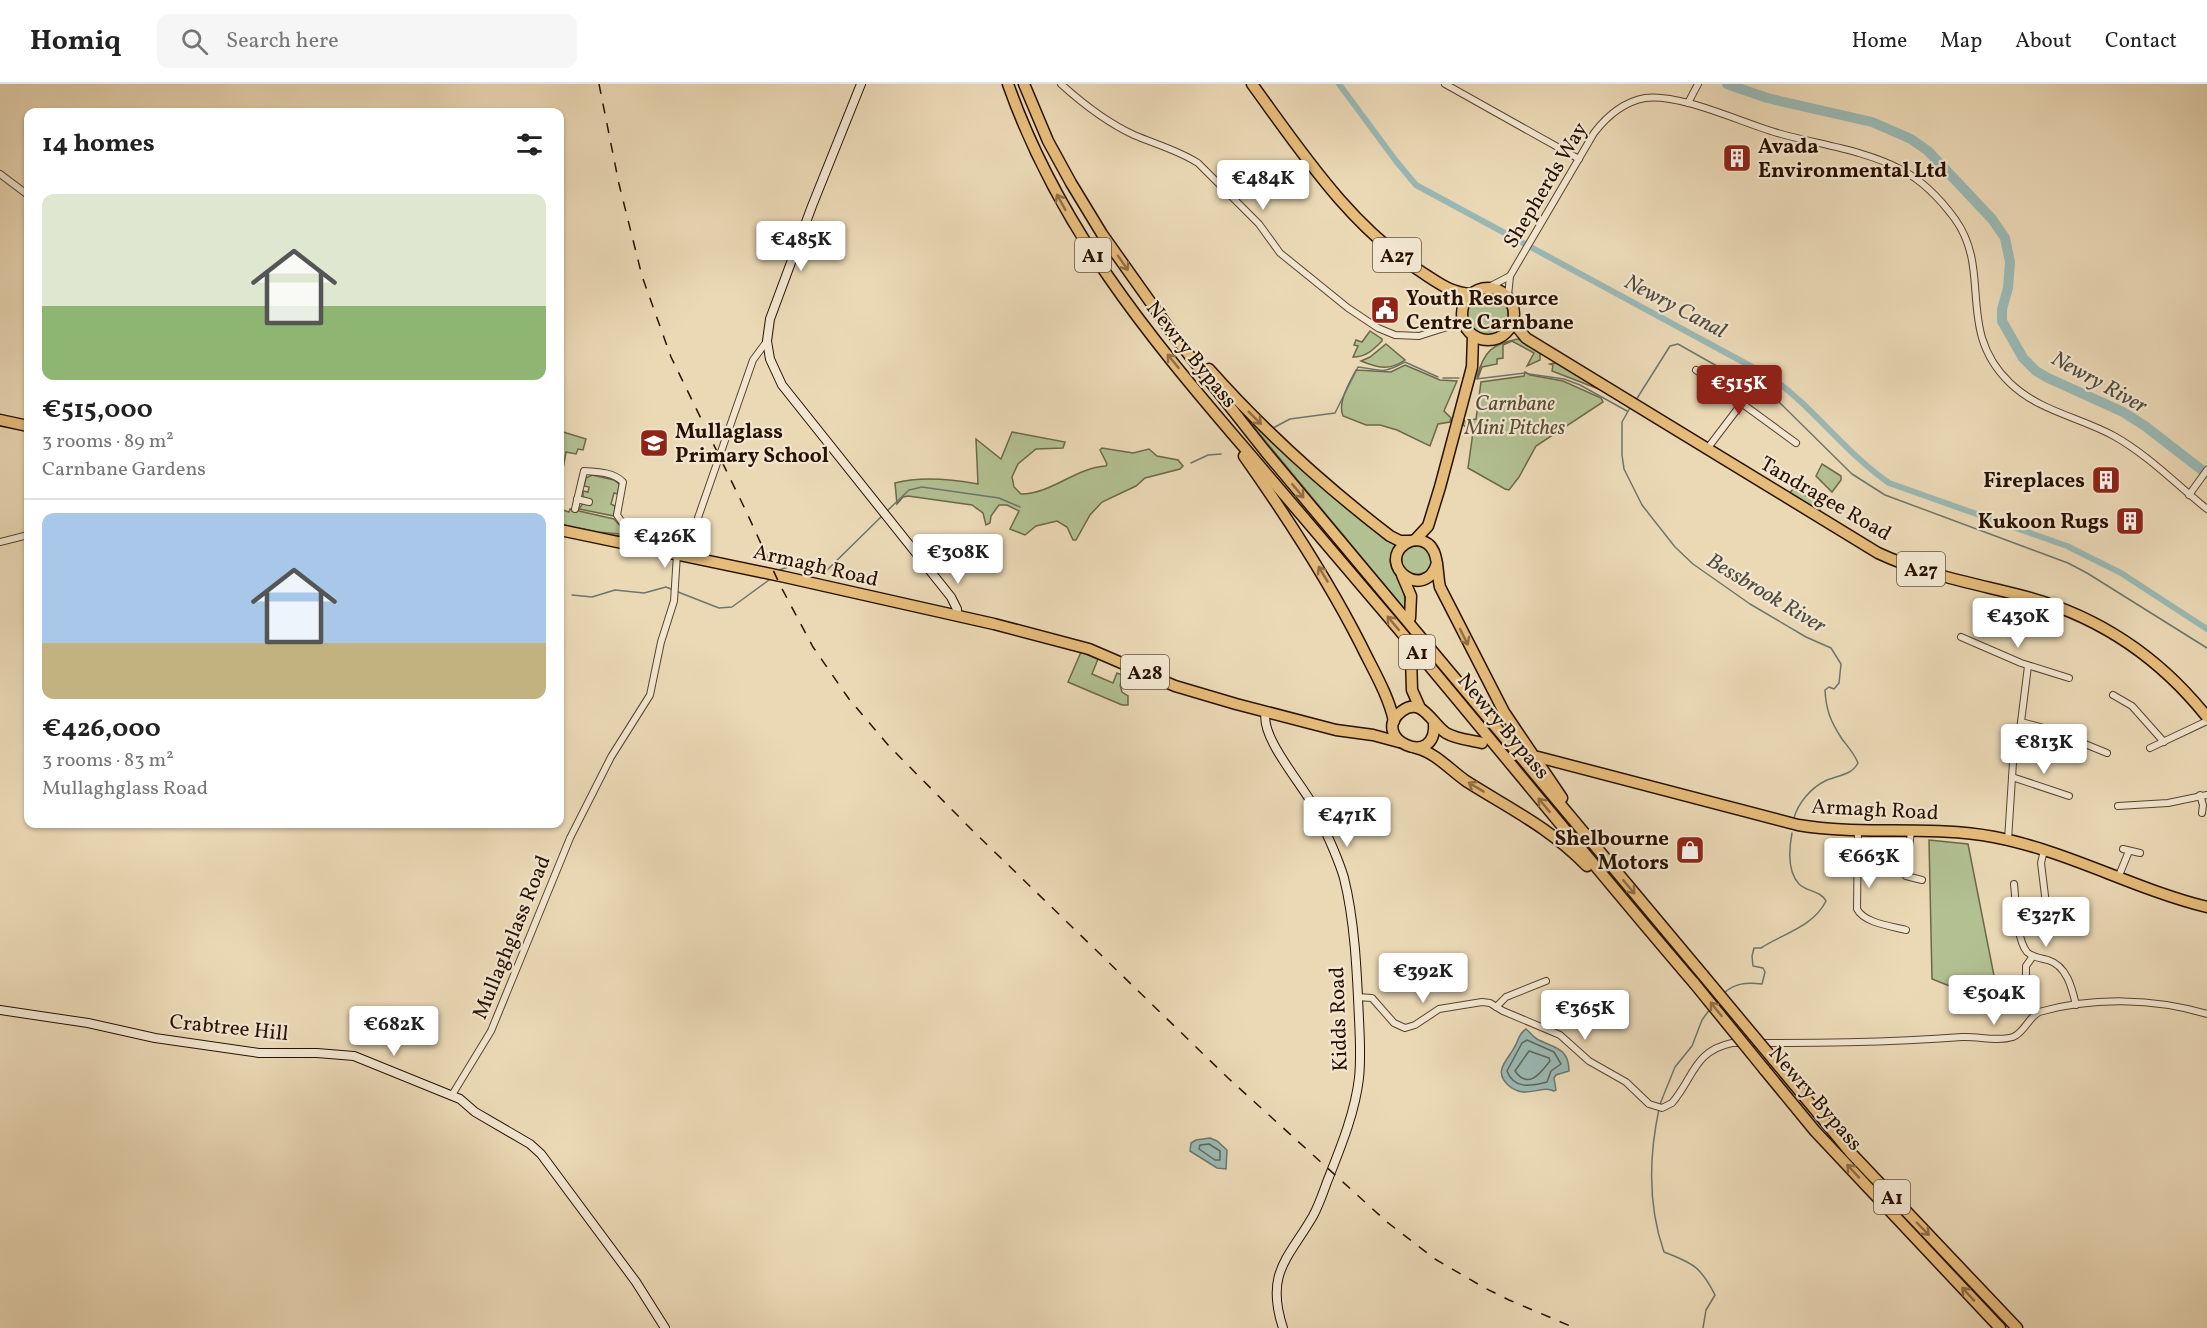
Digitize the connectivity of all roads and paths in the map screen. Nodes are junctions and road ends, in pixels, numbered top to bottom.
1 (861, 84) edge
2 (1008, 84) edge
3 (1024, 84) edge
4 (1061, 84) edge
5 (1252, 84) edge
6 (1445, 84) edge
7 (1698, 84) edge
8 (1688, 103) junction
9 (1579, 159) junction
10 (0, 174) edge
11 (24, 192) edge
12 (1510, 276) junction
13 (1487, 288) junction
14 (1451, 291) junction
15 (1471, 294) junction
16 (1508, 296) junction
17 (1158, 314) junction
18 (1462, 318) junction
19 (1513, 322) junction
20 (1506, 333) junction
21 (1473, 336) junction
22 (1526, 338) junction
23 (1494, 340) junction
24 (767, 341) junction
25 (1472, 367) junction
26 (1696, 370) dead end
27 (1742, 403) junction
28 (1209, 407) junction
29 (0, 420) edge
30 (24, 425) edge
31 (1796, 443) dead end
32 (1707, 449) junction
33 (2207, 470) edge
34 (2189, 495) junction
35 (577, 499) junction
36 (589, 502) dead end
37 (575, 509) dead end
38 (2207, 509) edge
39 (1428, 526) junction
40 (693, 528) junction
41 (564, 531) edge
42 (24, 536) edge
43 (1412, 541) junction
44 (0, 542) edge
45 (1431, 546) junction
46 (681, 555) junction
47 (1437, 563) junction
48 (1402, 575) junction
49 (1426, 578) junction
50 (1412, 596) junction
51 (957, 616) junction
52 (1410, 618) dead end
53 (1961, 637) dead end
54 (1411, 658) dead end
55 (2028, 666) junction
56 (2069, 678) dead end
57 (1412, 690) junction
58 (2113, 695) dead end
59 (1420, 708) junction
60 (1402, 711) junction
61 (1266, 712) junction
62 (2207, 719) edge
63 (1434, 722) junction
64 (2021, 722) junction
65 (1394, 724) junction
66 (1448, 734) junction
67 (1373, 735) junction
68 (1399, 742) junction
69 (1429, 742) junction
70 (2164, 742) junction
71 (1482, 743) dead end
72 (1416, 748) junction
73 (2150, 748) dead end
74 (2106, 753) dead end
75 (1538, 757) dead end
76 (2012, 777) junction
77 (2204, 795) edge
78 (2069, 796) dead end
79 (2118, 806) dead end
80 (2202, 813) dead end
81 (1858, 830) junction
82 (1911, 831) junction
83 (2008, 840) junction
84 (1591, 843) junction
85 (2044, 850) junction
86 (2140, 854) dead end
87 (2118, 878) junction
88 (1922, 880) dead end
89 (2014, 884) dead end
90 (1622, 898) junction
91 (2207, 906) edge
92 (2046, 912) dead end
93 (1906, 930) dead end
94 (2033, 956) junction
95 (1546, 981) dead end
96 (2026, 996) dead end
97 (1357, 997) junction
98 (2076, 1005) junction
99 (1496, 1007) junction
100 (0, 1010) edge
101 (2207, 1014) edge
102 (452, 1095) junction
103 (665, 1328) edge
104 (1283, 1328) edge
105 (2000, 1328) edge
106 (2017, 1328) edge

1 - 24 street
28 -> 2 highway, Newry Bypass / A1
3 -> 17 highway, Newry Bypass / A1
4 - 18 street
5 - 14 highway, A27
6 - 9 street
7 - 8 street
8 - 9 street, Shepherds Way
8 - 34 street, Shepherds Way
9 - 12 street, Shepherds Way
10 - 11 street
12 - 13 street, Shepherds Way
12 - 16 street, Shepherds Way
13 - 15 highway, A27
13 - 16 highway
14 - 15 highway, A27
14 - 18 highway
15 - 18 highway
16 - 19 highway, A27
17 -> 43 highway
17 -> 84 highway, Newry Bypass / A1
18 - 21 highway
19 - 20 highway
19 - 22 highway, Tandragee Road / A27
20 - 22 highway, Tandragee Road / A27
20 - 23 highway
21 - 23 highway
21 - 25 highway
22 - 32 highway, Tandragee Road / A27
23 - 25 highway
24 - 40 street, Mullaghglass Road
24 - 51 street
25 - 39 highway
26 - 27 street
27 - 31 street
27 - 32 street
65 -> 28 highway
90 -> 28 highway, Newry Bypass / A1
29 - 30 highway
32 - 62 highway, Tandragee Road / A27
33 - 34 street
34 - 38 street, Shepherds Way
35 - 36 street
35 - 37 street
35 - 40 street
39 - 43 highway
39 - 45 highway
40 - 46 street, Mullaghglass Road
41 - 46 highway, Armagh Road / A28
42 - 44 street
43 - 45 highway
43 - 48 highway
45 - 47 highway
46 - 51 highway, Armagh Road / A28
46 - 102 street, Mullaghglass Road
47 - 49 highway
47 -> 84 highway
48 - 49 highway
48 - 50 highway
49 - 50 highway
50 - 52 highway
51 - 61 highway, Armagh Road / A28
53 - 55 street
54 - 57 highway
55 - 56 street
55 - 64 street
57 - 59 highway
57 - 60 highway
58 - 70 street
59 - 60 highway
59 - 63 highway
60 - 65 highway
61 - 67 highway, A28
61 - 97 street, Kidds Road
62 - 70 street
63 - 66 highway
63 - 69 highway
64 - 74 street
64 - 76 street
65 - 67 highway
65 - 68 highway
66 - 69 highway
66 - 71 highway
67 - 68 highway, A28
68 - 72 highway, A28
69 - 72 highway
70 - 73 street
90 -> 72 highway
75 - 81 highway, Armagh Road
76 - 78 street
76 - 83 street
77 - 79 street
77 - 80 street
81 - 82 highway, Armagh Road
81 - 93 street
82 - 83 highway, Armagh Road
82 - 88 street
83 - 85 highway, Armagh Road
84 -> 106 highway, Newry Bypass / A1, bridge
85 - 87 highway, Armagh Road
85 - 92 street
86 - 87 street
87 - 91 highway, Armagh Road
89 - 94 street
105 -> 90 highway, Newry Bypass / A1, bridge
94 - 96 street
94 - 98 street
95 - 99 street
97 - 99 street
97 - 104 street, Kidds Road
98 - 99 street
98 - 101 street
100 - 102 street, Crabtree Hill
102 - 103 street, Crabtree Hill

